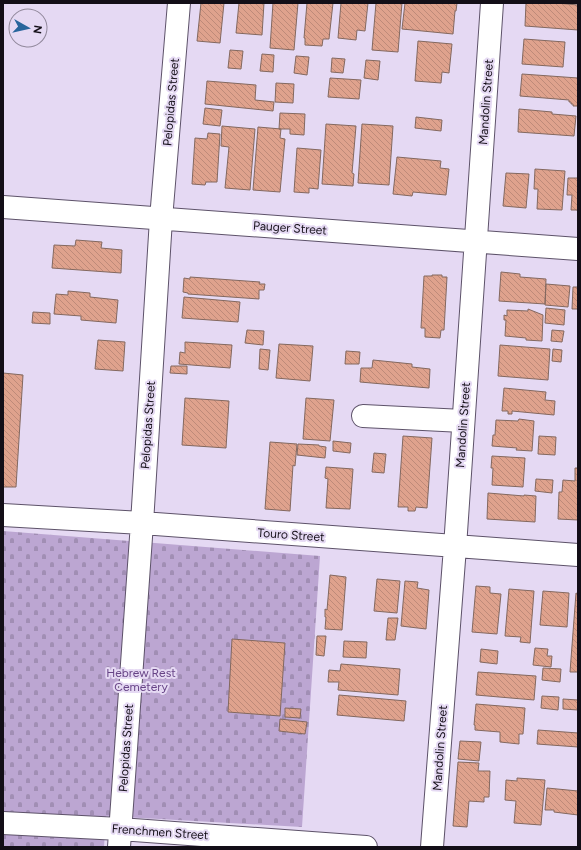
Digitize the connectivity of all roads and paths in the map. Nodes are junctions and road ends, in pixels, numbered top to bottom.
1 (179, 3) edge
2 (492, 3) edge
3 (3, 207) edge
4 (161, 219) junction
5 (476, 242) junction
6 (578, 249) edge
7 (363, 416) dead end
8 (463, 422) junction
9 (3, 515) edge
10 (142, 524) junction
11 (454, 547) junction
12 (578, 555) edge
13 (3, 823) edge
14 (119, 838) edge
15 (366, 847) edge
16 (432, 847) edge

1 - 4 street, Pelopidas Street
2 - 5 street, Mandolin Street
3 - 4 street, Pauger Street
4 - 5 street, Pauger Street
4 - 10 street, Pelopidas Street
5 - 6 street, Pauger Street
5 - 8 street, Mandolin Street
7 - 8 street
8 - 11 street, Mandolin Street
9 - 10 street, Touro Street
10 - 11 street, Touro Street
10 - 14 street, Pelopidas Street
11 - 12 street, Touro Street
11 - 16 street, Mandolin Street
13 - 14 street, Frenchmen Street
14 - 15 street, Frenchmen Street

